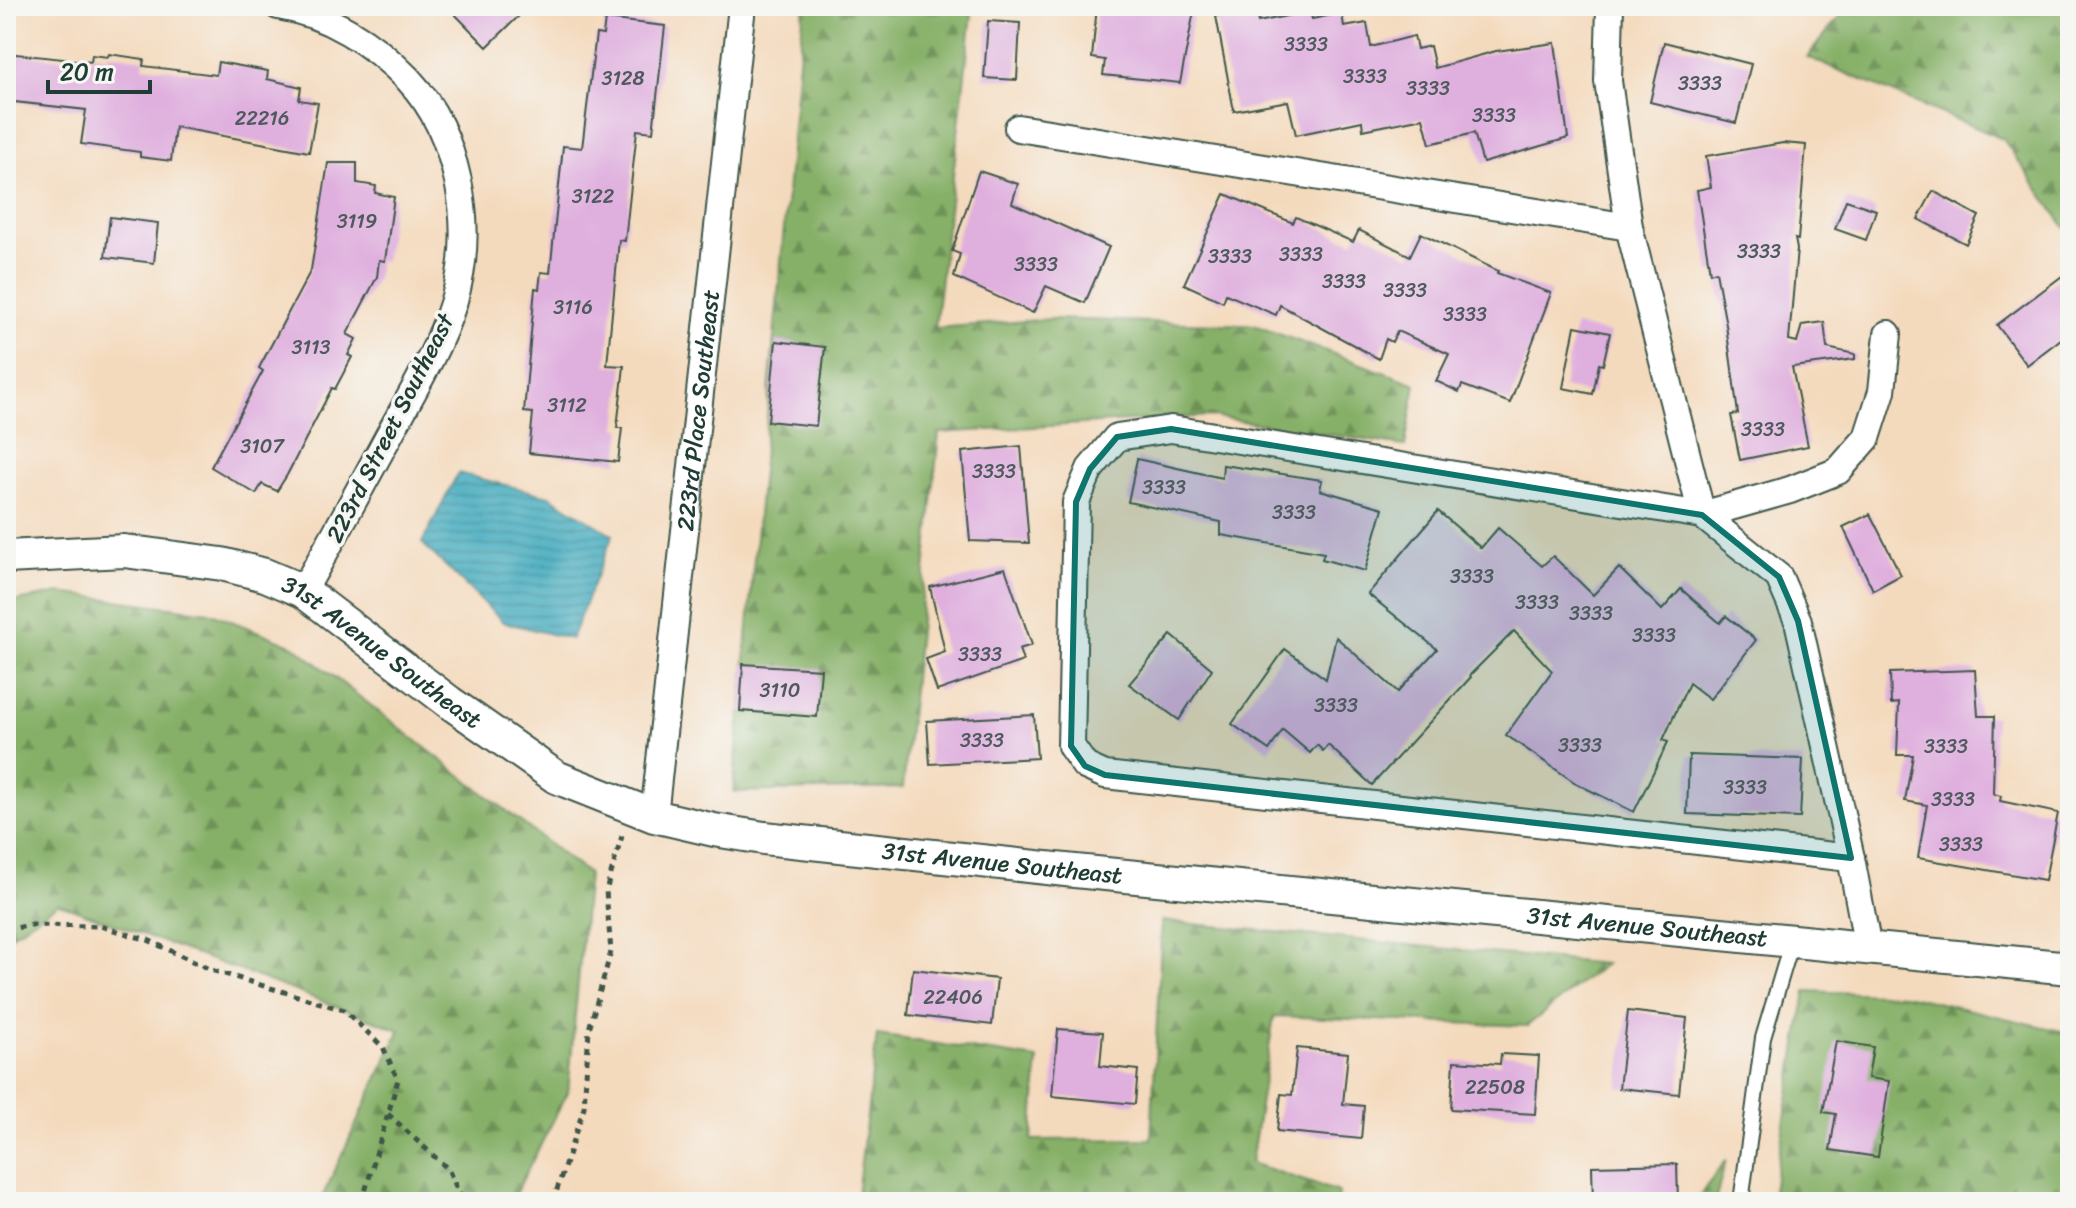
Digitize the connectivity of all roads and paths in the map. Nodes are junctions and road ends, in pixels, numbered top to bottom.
1 (278, 6) edge
2 (742, 6) edge
3 (1610, 6) edge
4 (1018, 128) dead end
5 (1629, 227) junction
6 (1888, 334) dead end
7 (1702, 515) junction
8 (6, 557) edge
9 (303, 591) junction
10 (642, 812) junction
11 (1851, 858) junction
12 (6, 930) edge
13 (1792, 940) junction
14 (1868, 948) junction
15 (2070, 968) edge
16 (388, 1114) junction
17 (362, 1202) edge
18 (463, 1202) edge
19 (553, 1202) edge
20 (1741, 1202) edge

1 - 9 street, 223rd Street Southeast
2 - 10 street, 223rd Place Southeast
3 - 5 street
4 - 5 street
5 - 7 street
6 - 7 street
7 - 11 street
7 - 11 street
8 - 9 street, 31st Avenue Southeast
9 - 10 street, 31st Avenue Southeast
10 - 13 street, 31st Avenue Southeast
10 - 19 path
11 - 14 street
12 - 16 path
13 - 14 street, 31st Avenue Southeast
13 - 20 lane
14 - 15 street, 31st Avenue Southeast
16 - 17 path
16 - 18 path

